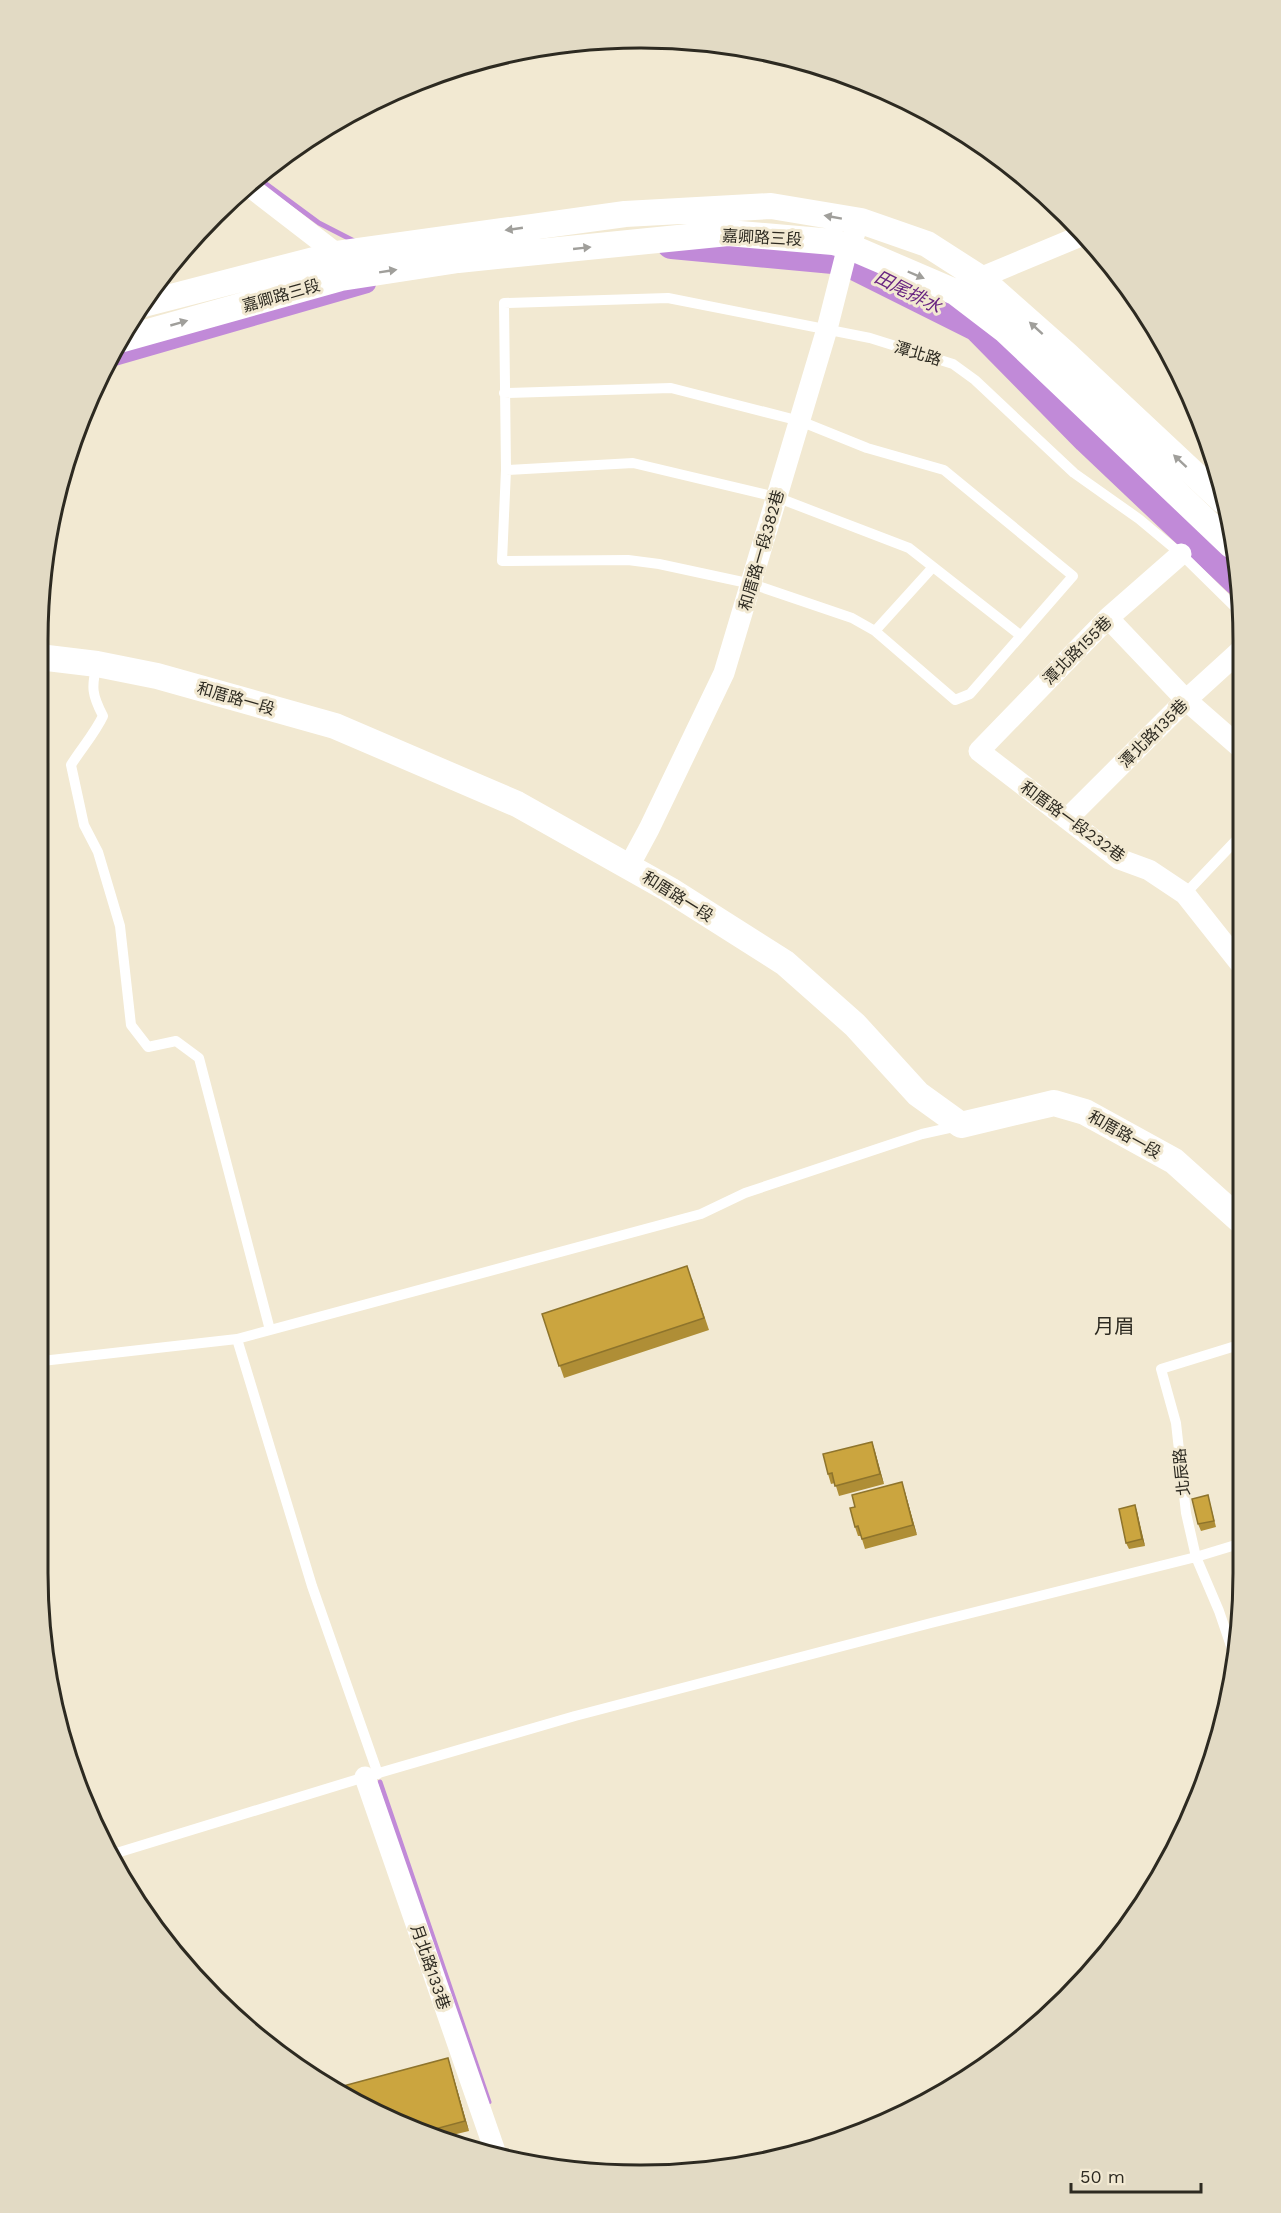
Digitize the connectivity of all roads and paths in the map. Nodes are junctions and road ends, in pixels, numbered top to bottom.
1 (255, 191) edge
2 (861, 222) junction
3 (1075, 239) edge
4 (848, 246) junction
5 (339, 266) junction
6 (980, 278) junction
7 (955, 292) junction
8 (154, 302) edge
9 (828, 329) junction
10 (132, 336) edge
11 (504, 393) junction
12 (800, 420) junction
13 (506, 470) junction
14 (1215, 494) edge
15 (776, 496) junction
16 (1224, 538) edge
17 (1181, 554) junction
18 (933, 567) junction
19 (752, 584) junction
20 (1232, 604) edge
21 (1108, 618) junction
22 (875, 631) junction
23 (1020, 635) junction
24 (1233, 657) edge
25 (48, 658) edge
26 (97, 664) junction
27 (1186, 700) junction
28 (1233, 741) edge
29 (979, 751) joint
30 (1067, 819) junction
31 (1233, 843) edge
32 (629, 866) junction
33 (1185, 894) junction
34 (1233, 955) edge
35 (961, 1125) junction
36 (1233, 1214) edge
37 (270, 1330) junction
38 (237, 1339) junction
39 (1233, 1347) edge
40 (48, 1360) edge
41 (1233, 1546) edge
42 (1196, 1557) junction
43 (1229, 1640) edge
44 (371, 1776) junction
45 (118, 1852) edge
46 (494, 2147) edge

1 - 5 street
2 - 4 street, 和厝路一段382巷
2 -> 5 street, 嘉卿路三段
2 - 6 street, 嘉卿路三段
3 - 6 street
5 -> 4 street, 嘉卿路三段
4 -> 7 street, 嘉卿路三段
4 - 9 street, 和厝路一段382巷
5 - 8 street, 嘉卿路三段
10 -> 5 street, 嘉卿路三段
6 - 7 street
14 -> 6 street, 嘉卿路三段
7 - 16 street, 嘉卿路三段
9 - 11 lane, 潭北路
9 - 12 street, 和厝路一段382巷
9 - 17 lane, 潭北路
11 - 12 lane
11 - 13 lane
12 - 15 street, 和厝路一段382巷
12 - 23 lane
13 - 15 lane
13 - 19 lane
15 - 18 lane
15 - 19 street, 和厝路一段382巷
17 - 20 lane, 潭北路
17 - 21 street, 潭北路155巷
18 - 22 lane
18 - 23 lane
19 - 22 lane
19 - 32 street, 和厝路一段382巷
21 - 27 street
21 - 29 street, 潭北路155巷
22 - 23 lane
24 - 27 street, 潭北路135巷
25 - 26 street, 和厝路一段
26 - 32 street, 和厝路一段
26 - 37 lane
27 - 28 street
27 - 30 street, 潭北路135巷
29 - 30 street, 和厝路一段232巷
30 - 33 street, 和厝路一段232巷
31 - 33 lane
32 - 35 street, 和厝路一段
33 - 34 street, 和厝路一段232巷
35 - 36 street, 和厝路一段
35 - 37 lane
37 - 38 lane
38 - 40 lane
38 - 44 lane
39 - 42 lane, 北辰路
41 - 42 lane
42 - 43 lane, 北辰路
42 - 44 lane
44 - 45 lane
44 - 46 street, 月北路133巷

